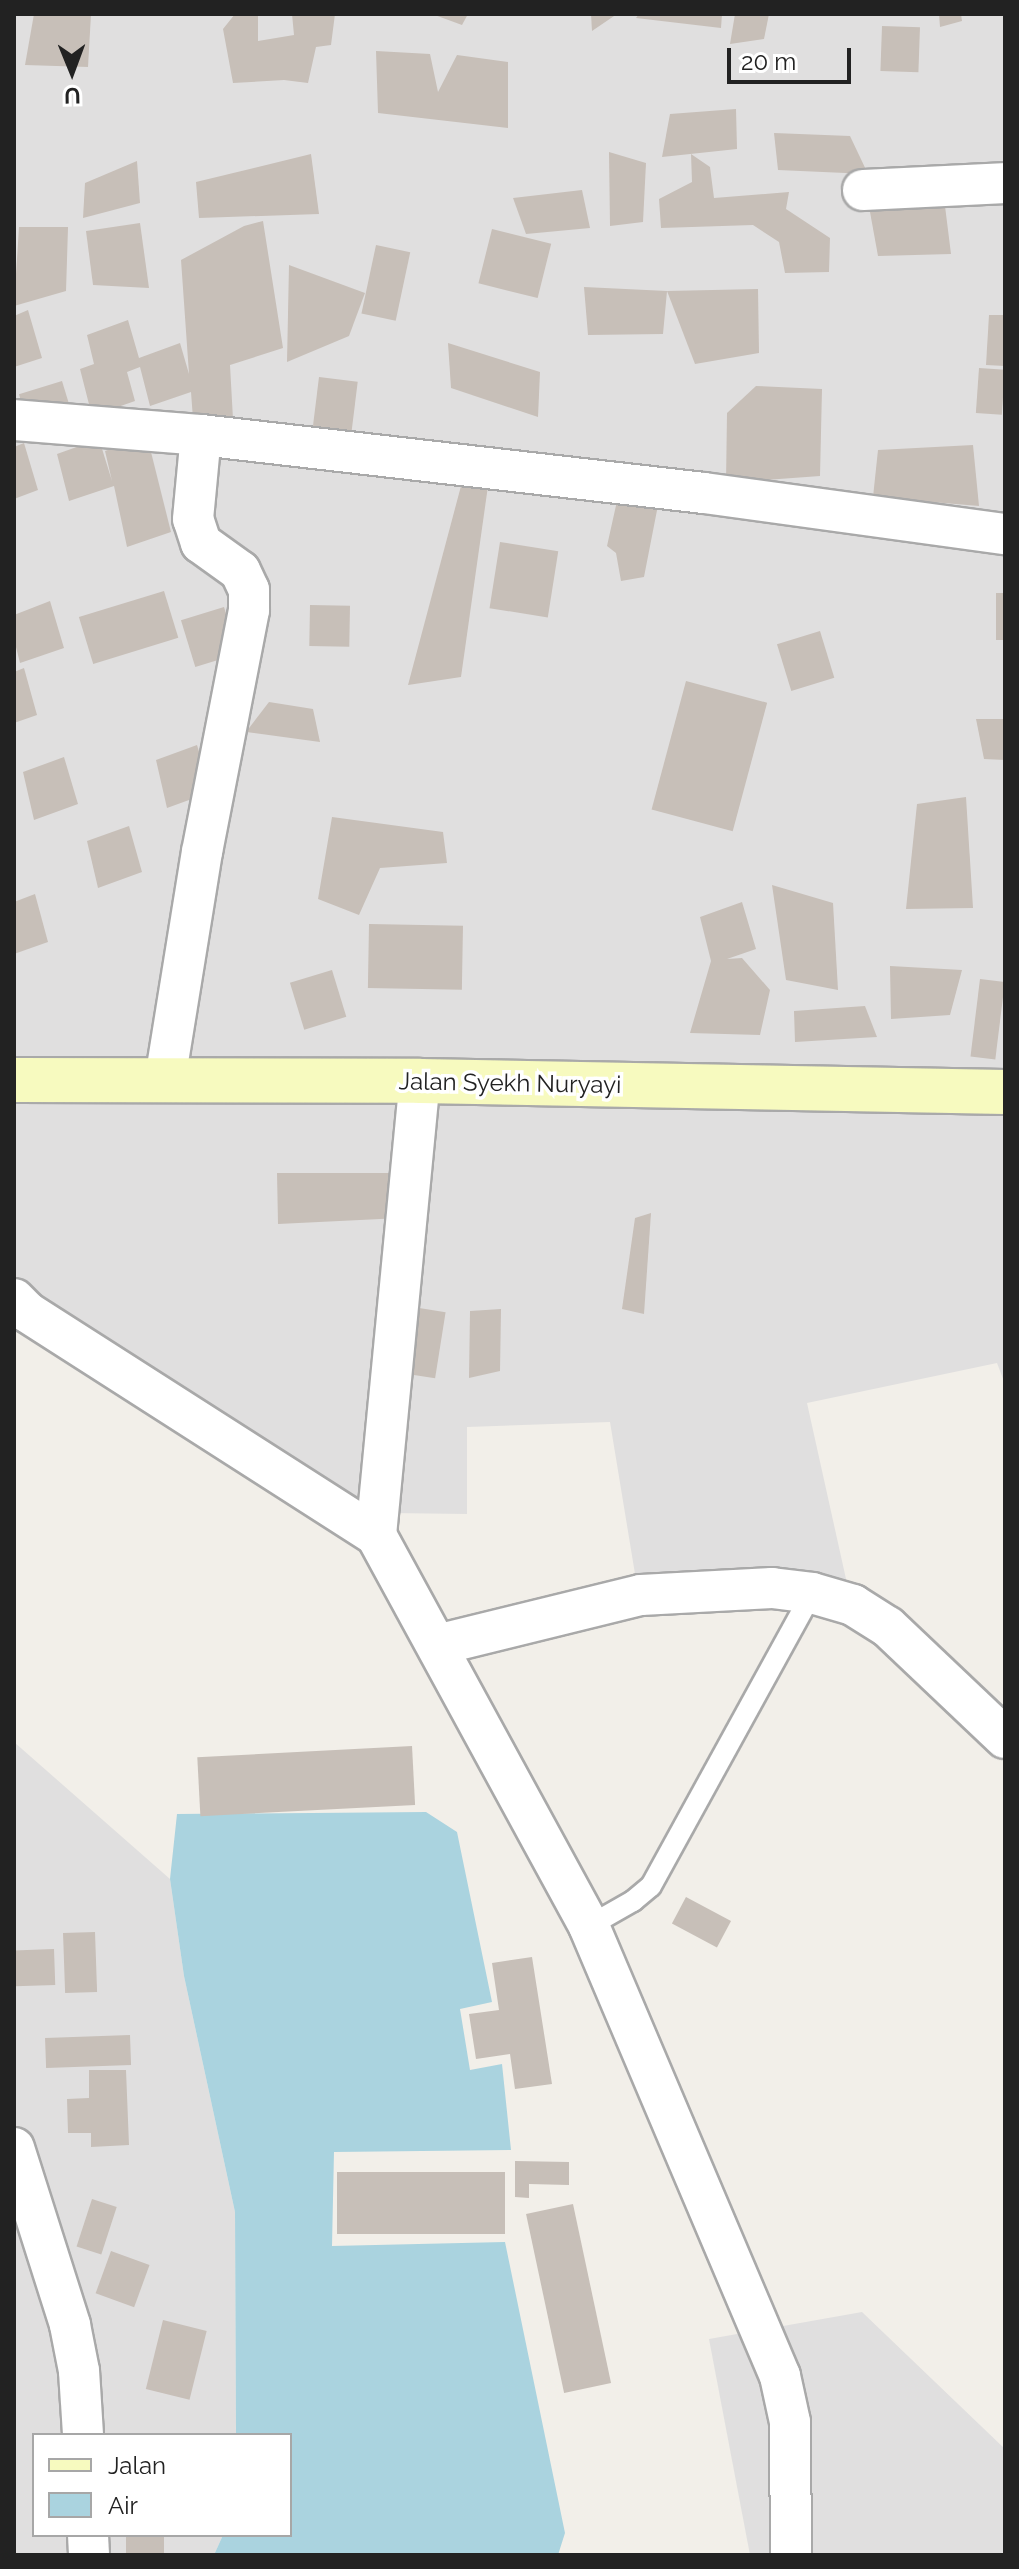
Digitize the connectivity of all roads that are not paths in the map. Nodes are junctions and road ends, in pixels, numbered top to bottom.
1 (1005, 183) edge
2 (863, 190) dead end
3 (14, 420) edge
4 (201, 435) junction
5 (1005, 534) edge
6 (14, 1080) edge
7 (165, 1080) junction
8 (420, 1081) junction
9 (1005, 1092) edge
10 (14, 1299) edge
11 (376, 1535) junction
12 (812, 1593) junction
13 (437, 1645) junction
14 (1005, 1738) edge
15 (589, 1926) junction
16 (14, 2148) edge
17 (83, 2433) edge
18 (791, 2555) edge

1 - 2 street
3 - 4 street
4 - 5 street
4 - 7 street
6 - 7 main road, Jalan Syekh Nuryayi
7 - 8 main road, Jalan Syekh Nuryayi
8 - 9 main road, Jalan Syekh Nuryayi
8 - 11 street
10 - 11 street
11 - 13 street
12 - 13 street
12 - 14 street
12 - 15 lane
13 - 15 street
15 - 18 street
16 - 17 street

